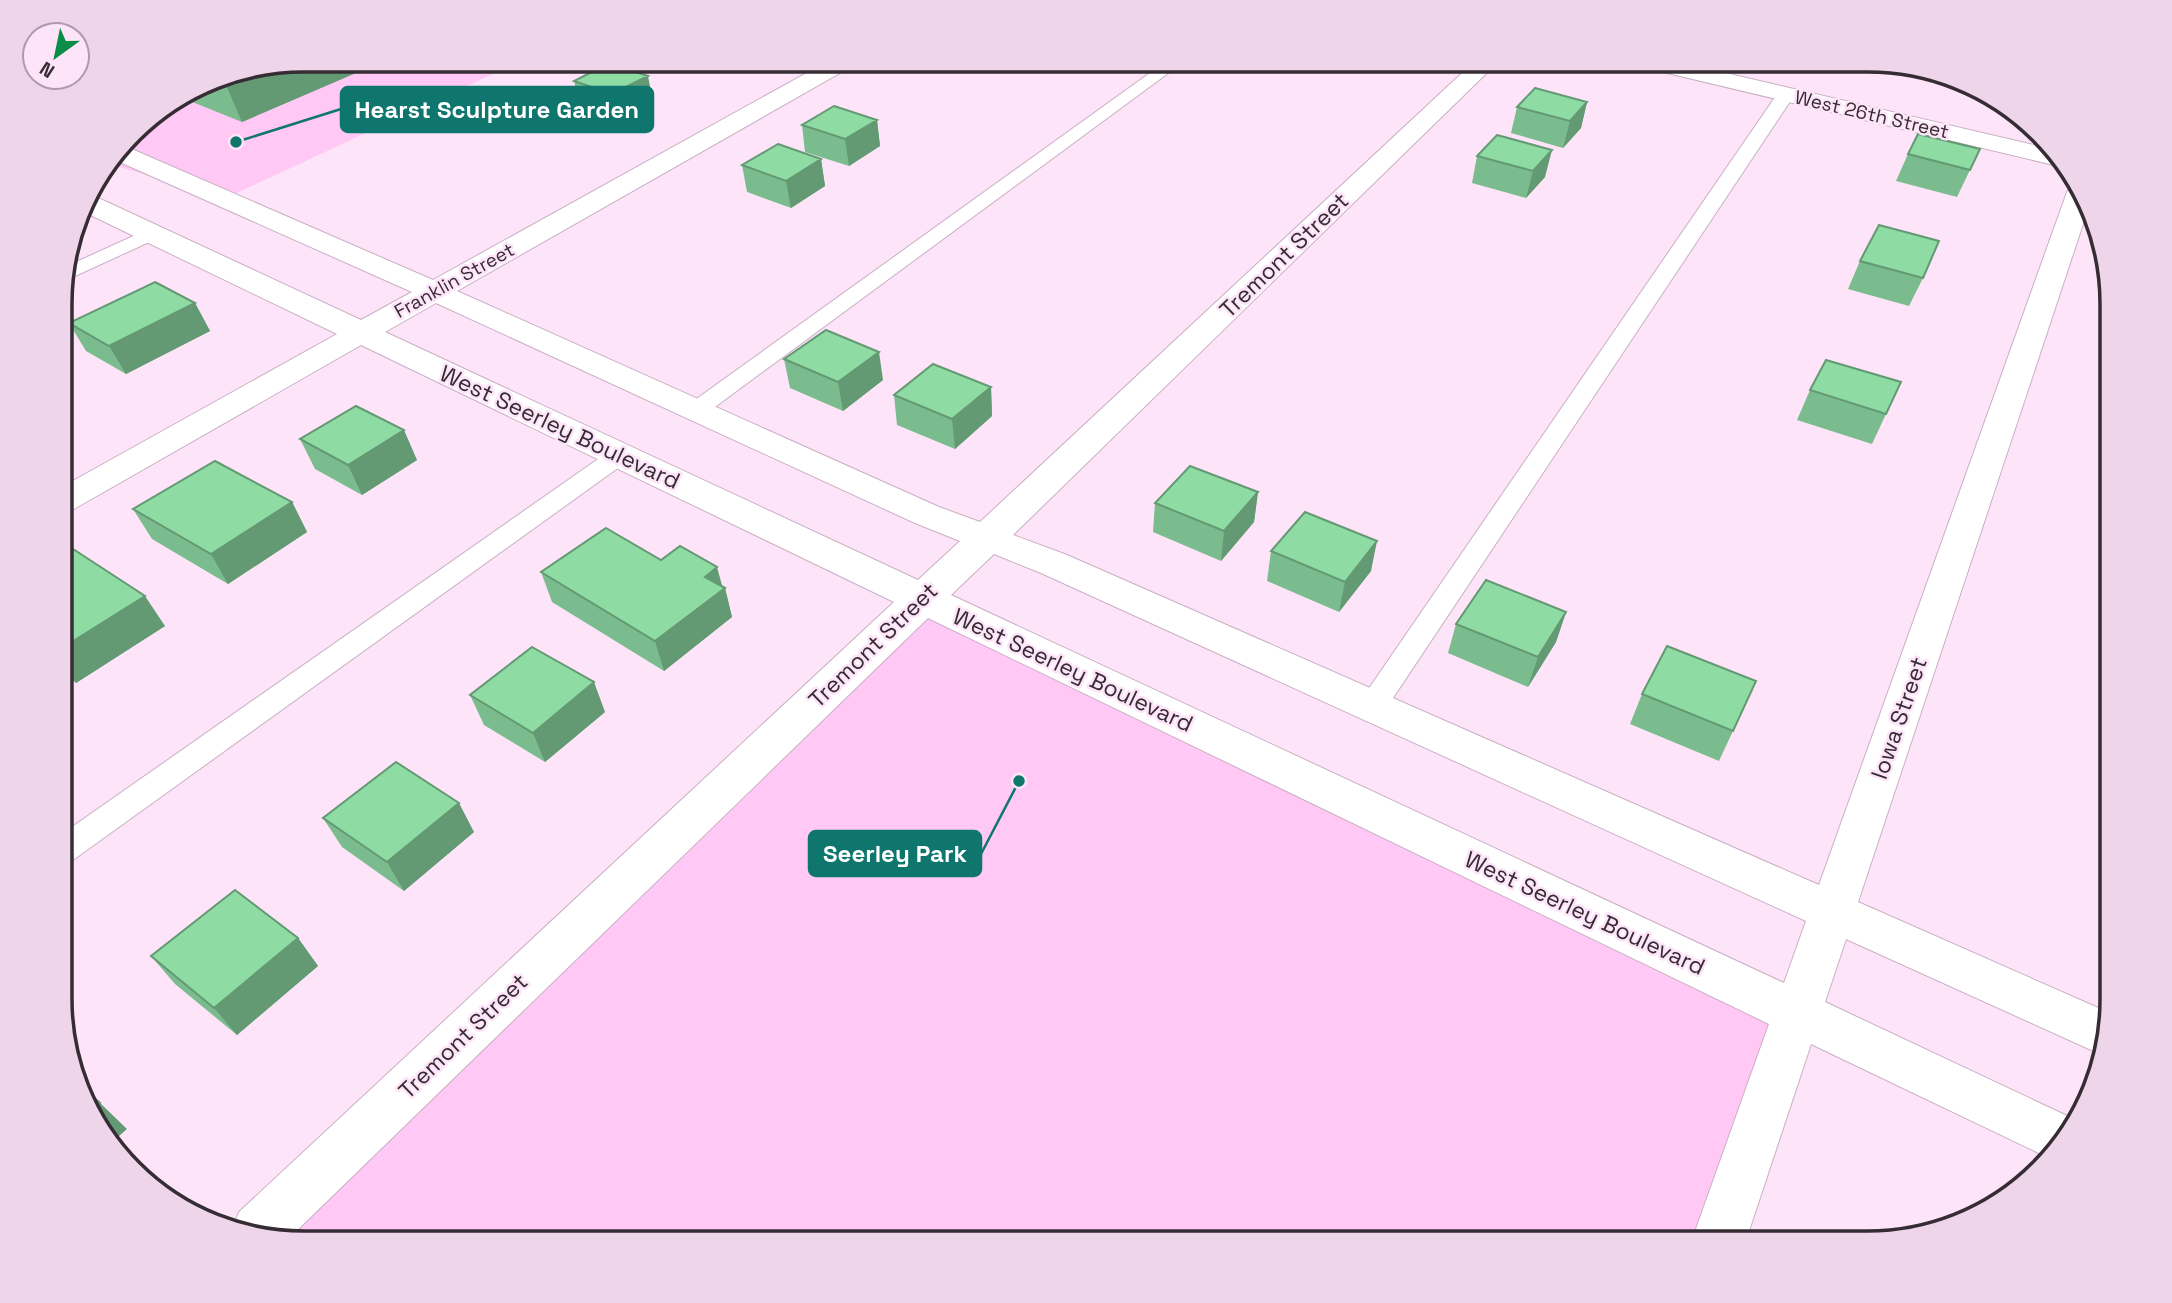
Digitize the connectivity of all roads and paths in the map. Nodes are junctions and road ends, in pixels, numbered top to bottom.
1 (825, 72) edge
2 (1161, 72) edge
3 (1476, 72) edge
4 (1693, 72) edge
5 (1786, 94) junction
6 (126, 155) edge
7 (2046, 155) edge
8 (2077, 202) edge
9 (94, 206) edge
10 (151, 234) junction
11 (75, 269) edge
12 (434, 291) junction
13 (361, 333) junction
14 (695, 410) junction
15 (620, 455) junction
16 (72, 495) edge
17 (983, 538) junction
18 (922, 599) junction
19 (1371, 708) junction
20 (72, 844) edge
21 (1834, 912) junction
22 (1798, 1013) junction
23 (2098, 1030) edge
24 (2056, 1135) edge
25 (262, 1227) edge
26 (1722, 1231) edge

1 - 12 street, Franklin Street
2 - 14 lane
3 - 17 street, Tremont Street
4 - 5 street, West 26th Street
5 - 7 street, West 26th Street
5 - 19 lane
6 - 12 street
8 - 21 street, Iowa Street
9 - 10 street, West Seerley Boulevard
10 - 11 lane
10 - 13 street, West Seerley Boulevard
12 - 13 street, Franklin Street
12 - 14 street
13 - 15 street, West Seerley Boulevard
13 - 16 street, Franklin Street
14 - 17 street
15 - 18 street, West Seerley Boulevard
15 - 20 lane
17 - 18 street, Tremont Street
17 - 19 street
18 - 22 street, West Seerley Boulevard
18 - 25 street, Tremont Street
19 - 21 street
21 - 22 street, Iowa Street
21 - 23 street
22 - 24 street, West Seerley Boulevard
22 - 26 street, Iowa Street

